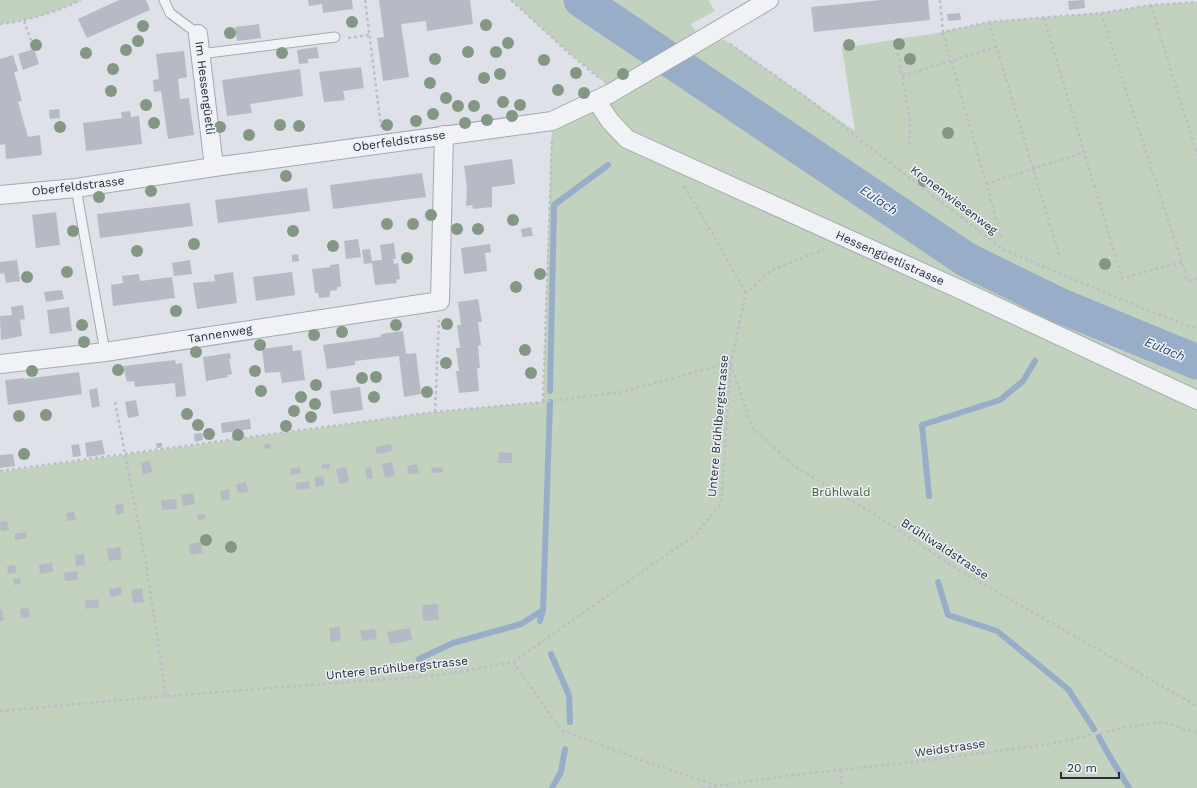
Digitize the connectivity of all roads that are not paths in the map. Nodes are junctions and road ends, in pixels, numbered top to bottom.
1 (164, 0) edge
2 (769, 0) edge
3 (198, 34) joint
4 (335, 36) dead end
5 (200, 54) junction
6 (596, 100) junction
7 (444, 135) junction
8 (214, 167) junction
9 (76, 188) junction
10 (0, 195) edge
11 (105, 352) junction
12 (0, 364) edge
13 (1197, 400) edge

1 - 3 lane, Im Hessengüetli
2 - 6 street, Oberfeldstrasse
3 - 5 street, Im Hessengüetli
4 - 5 lane
5 - 8 street, Im Hessengüetli
6 - 7 street, Oberfeldstrasse
6 - 13 street, Hessengüetlistrasse
7 - 8 street, Oberfeldstrasse
7 - 11 street, Tannenweg
8 - 9 street, Oberfeldstrasse
9 - 10 street, Oberfeldstrasse
9 - 11 lane
11 - 12 street, Tannenweg

